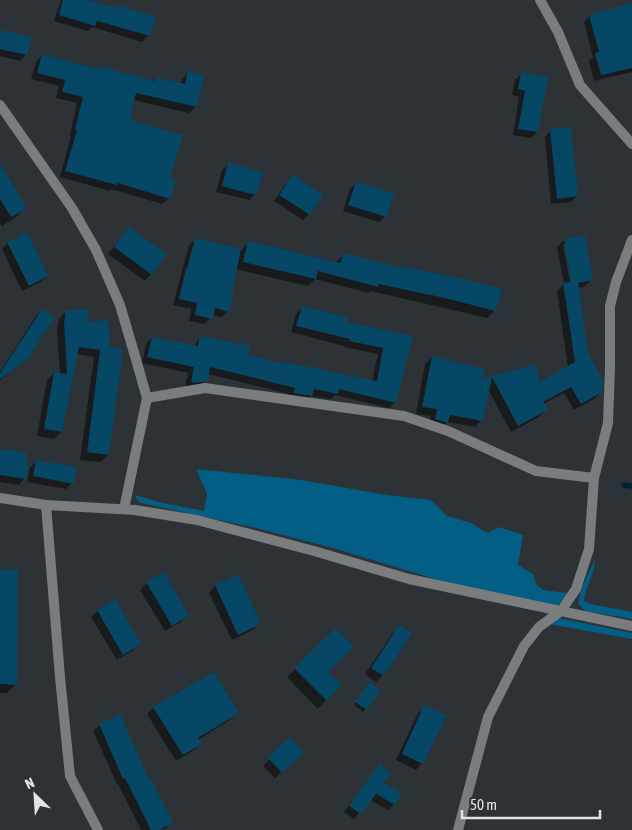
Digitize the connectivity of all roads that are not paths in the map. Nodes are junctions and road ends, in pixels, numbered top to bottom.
1 (540, 0) edge
2 (0, 104) edge
3 (632, 144) edge
4 (632, 240) edge
5 (146, 398) junction
6 (594, 478) junction
7 (0, 498) edge
8 (46, 506) junction
9 (124, 509) junction
10 (561, 611) junction
11 (632, 626) edge
12 (98, 830) edge
13 (458, 830) edge

1 - 3 street
2 - 5 street
4 - 6 street
5 - 6 street
5 - 9 street
6 - 10 street
7 - 8 street
8 - 9 street
8 - 12 street
9 - 10 street
10 - 11 street
10 - 13 street

